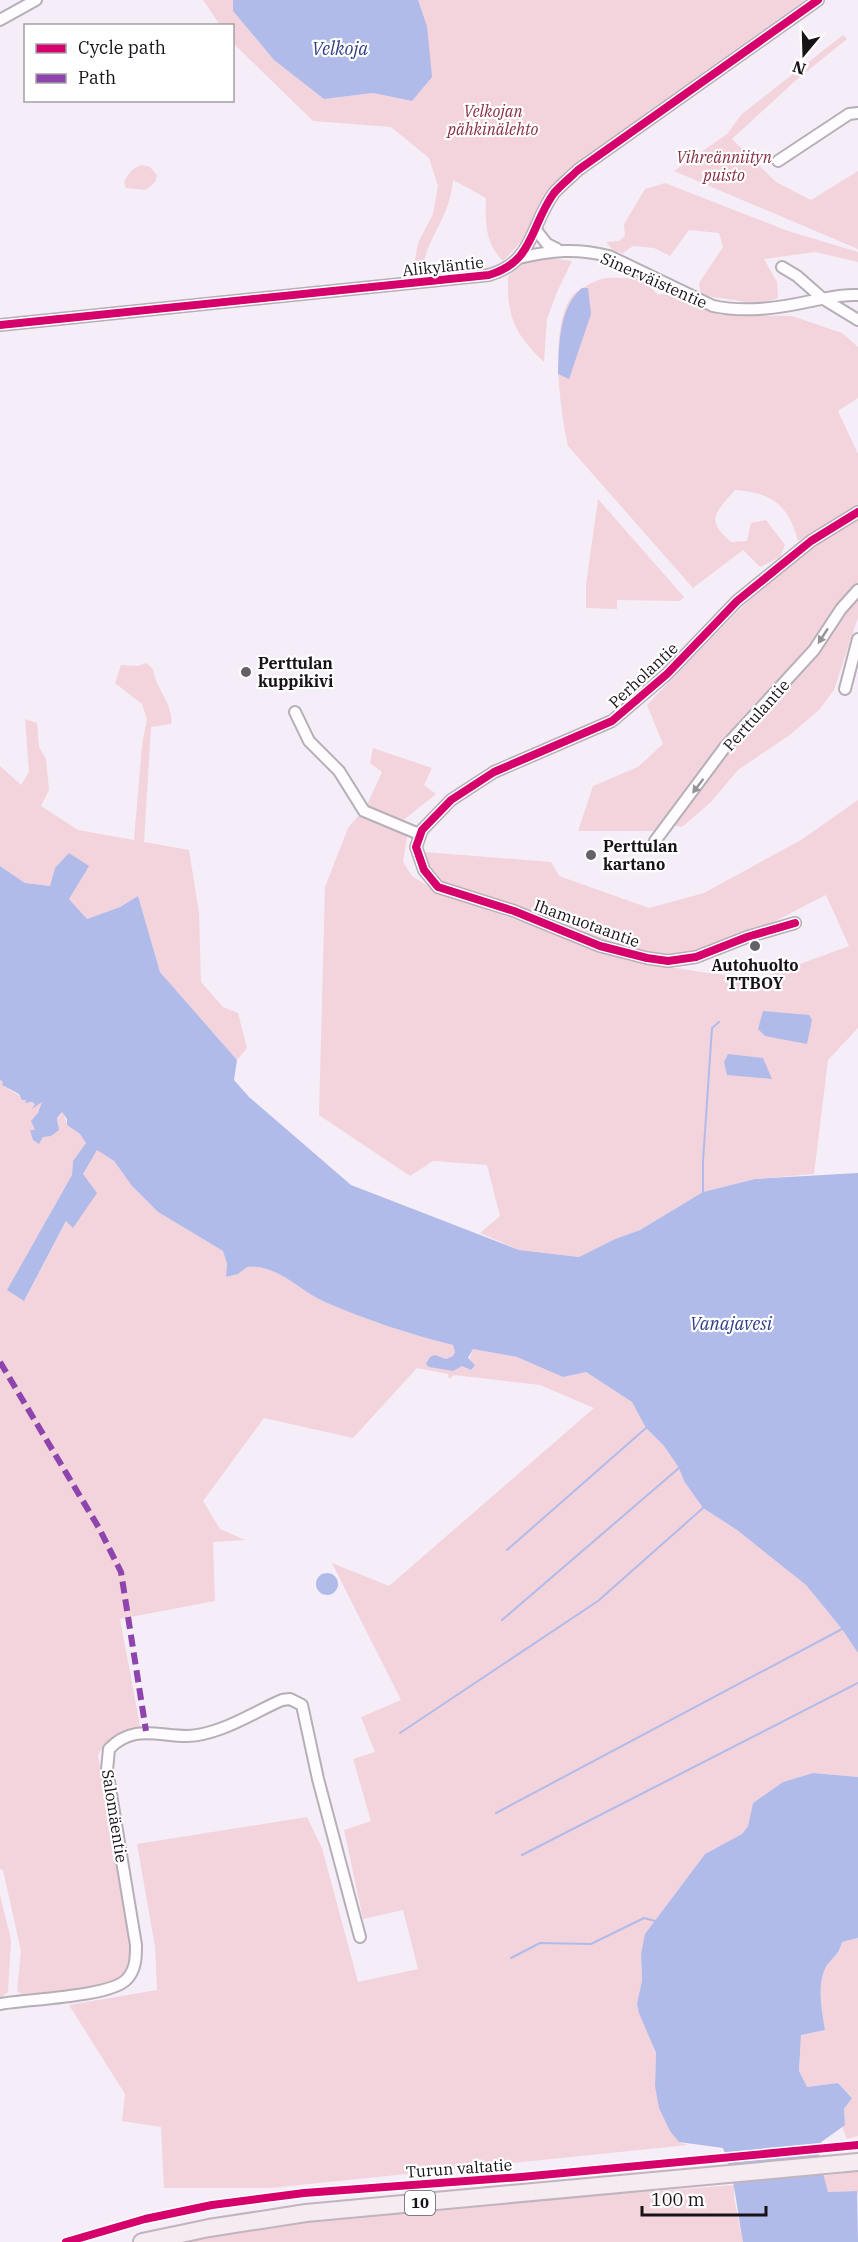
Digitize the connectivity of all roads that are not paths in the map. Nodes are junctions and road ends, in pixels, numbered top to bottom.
1 (36, 0) edge
2 (818, 0) edge
3 (0, 20) edge
4 (858, 113) edge
5 (778, 161) dead end
6 (536, 230) junction
7 (556, 249) junction
8 (519, 258) junction
9 (782, 267) dead end
10 (858, 295) edge
11 (822, 298) junction
12 (858, 320) edge
13 (0, 325) edge
14 (858, 512) edge
15 (858, 590) edge
16 (858, 639) edge
17 (845, 689) dead end
18 (296, 712) dead end
19 (419, 834) junction
20 (655, 841) dead end
21 (795, 923) dead end
22 (360, 1937) dead end
23 (0, 2004) edge
24 (850, 2163) edge
25 (142, 2242) edge

1 - 3 street
2 - 6 street, Alikyläntie
4 - 5 street
6 - 7 street
6 - 8 street, Alikyläntie
7 - 8 street, Sinerväistentie
7 - 11 street, Sinerväistentie
8 - 13 street, Alikyläntie
9 - 11 street
10 - 11 street, Sinerväistentie
11 - 12 street
14 - 19 street, Perholantie
15 -> 20 street, Perttulantie
16 - 17 street
18 - 19 street
19 - 21 street, Ihamuotaantie
22 - 23 street, Salomäentie
24 - 25 highway, Turun valtatie / 10

